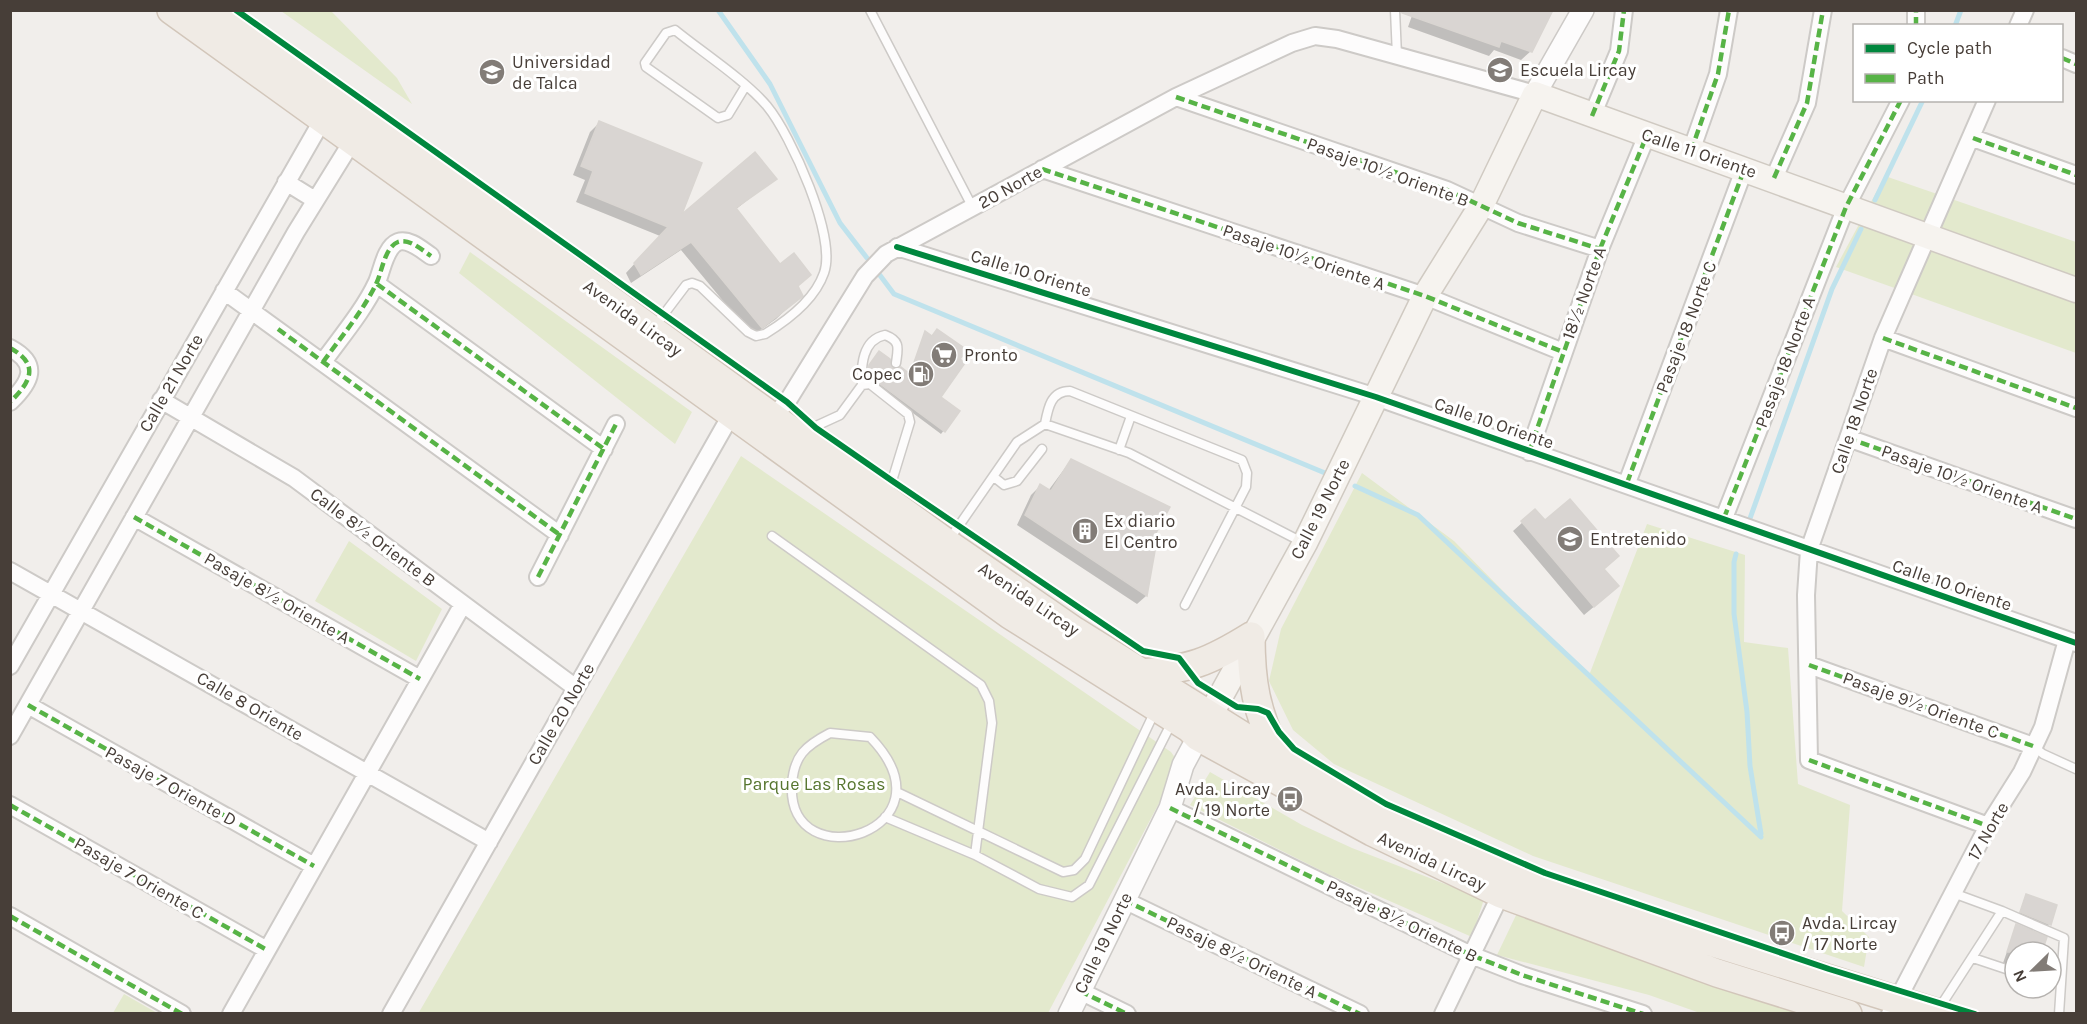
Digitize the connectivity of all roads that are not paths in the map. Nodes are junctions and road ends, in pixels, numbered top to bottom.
1 (171, 10) edge
2 (210, 10) edge
3 (870, 10) edge
4 (1395, 10) edge
5 (1583, 10) edge
6 (1624, 10) edge
7 (1729, 10) edge
8 (1822, 10) edge
9 (2025, 10) edge
10 (2019, 24) edge
11 (1315, 36) joint
12 (1397, 56) junction
13 (746, 87) junction
14 (1535, 94) junction
15 (1176, 97) junction
16 (1900, 102) edge
17 (1986, 102) edge
18 (328, 110) junction
19 (1592, 116) junction
20 (1647, 135) junction
21 (1972, 138) junction
22 (353, 140) junction
23 (1691, 151) junction
24 (1042, 169) junction
25 (1744, 170) junction
26 (2076, 175) edge
27 (1774, 178) junction
28 (286, 182) junction
29 (315, 200) junction
30 (1481, 206) junction
31 (1846, 207) junction
32 (973, 208) junction
33 (1929, 236) junction
34 (897, 247) junction
35 (1600, 249) junction
36 (430, 256) dead end
37 (376, 284) junction
38 (2076, 290) edge
39 (224, 291) junction
40 (1425, 296) junction
41 (252, 312) junction
42 (651, 331) junction
43 (1882, 338) junction
44 (10, 348) edge
45 (1563, 352) junction
46 (323, 362) junction
47 (896, 363) dead end
48 (862, 385) junction
49 (1376, 397) junction
50 (161, 400) junction
51 (10, 402) edge
52 (2076, 408) edge
53 (731, 415) junction
54 (1131, 416) junction
55 (191, 417) junction
56 (771, 417) junction
57 (616, 424) dead end
58 (1046, 424) junction
59 (795, 434) junction
60 (1848, 438) junction
61 (604, 449) junction
62 (1042, 449) dead end
63 (1119, 450) junction
64 (1529, 453) junction
65 (994, 477) junction
66 (1627, 483) junction
67 (887, 500) junction
68 (1237, 506) junction
69 (134, 517) junction
70 (1724, 518) junction
71 (2076, 519) edge
72 (560, 535) junction
73 (772, 536) dead end
74 (947, 543) junction
75 (1305, 543) junction
76 (1809, 550) junction
77 (10, 571) edge
78 (538, 577) dead end
79 (51, 594) junction
80 (463, 604) junction
81 (1185, 605) dead end
82 (81, 611) junction
83 (1251, 636) junction
84 (2072, 642) edge
85 (1809, 665) junction
86 (10, 666) edge
87 (1140, 673) junction
88 (420, 679) junction
89 (576, 688) junction
90 (28, 705) junction
91 (1165, 713) junction
92 (1204, 726) junction
93 (10, 736) edge
94 (2033, 746) junction
95 (1277, 754) junction
96 (2076, 769) edge
97 (367, 773) junction
98 (897, 792) junction
99 (10, 805) edge
100 (1170, 808) junction
101 (885, 817) junction
102 (1988, 826) junction
103 (977, 831) junction
104 (489, 842) junction
105 (975, 855) junction
106 (314, 866) junction
107 (1953, 893) junction
108 (1501, 894) junction
109 (1125, 900) junction
110 (2002, 911) junction
111 (10, 916) edge
112 (267, 950) junction
113 (1471, 955) junction
114 (2063, 955) edge
115 (1973, 957) junction
116 (2003, 968) edge
117 (1080, 991) junction
118 (1893, 1006) edge
119 (1940, 1013) edge
120 (182, 1014) edge
121 (231, 1014) edge
122 (392, 1014) edge
123 (1069, 1014) edge
124 (1127, 1014) edge
125 (1360, 1014) edge
126 (1443, 1014) edge
127 (1643, 1014) edge
128 (1848, 1014) edge

1 - 18 main road, Avenida Lircay
2 - 18 main road, Avenida Lircay
3 - 32 lane
4 - 12 lane
5 - 14 street, Calle 19 Norte
6 - 19 street
7 - 23 street
8 - 27 street
9 - 10 street
11 - 12 street, Calle 11 Oriente
11 - 15 street, 20 Norte
12 - 14 street, Calle 11 Oriente
13 - 13 lane
13 - 42 lane
14 - 19 main road, Calle 11 Oriente
14 - 30 main road, Calle 19 Norte
15 - 24 street, 20 Norte
15 - 30 street, Pasaje 10½ Oriente B
16 - 31 street, Pasaje 18 Norte A
17 - 21 street, Calle 18 Norte
18 - 22 main road, Avenida Lircay
18 - 28 street, Calle 21 Norte
18 - 42 main road, Avenida Lircay
19 - 20 main road, Calle 11 Oriente
20 - 23 main road, Calle 11 Oriente
20 - 35 street, 18½ Norte A
21 - 26 street
21 - 33 street, Calle 18 Norte
22 - 29 street, Calle 21 Norte
22 - 53 main road, Avenida Lircay
23 - 25 main road, Calle 11 Oriente
24 - 32 street, 20 Norte
24 - 40 street, Pasaje 10½ Oriente A
25 - 27 main road, Calle 11 Oriente
25 - 66 street, Pasaje 18 Norte C
27 - 31 main road, Calle 11 Oriente
28 - 29 street
28 - 39 street, Calle 21 Norte
29 - 41 street, Calle 21 Norte
30 - 35 street, Pasaje 10½ Oriente B
30 - 40 main road, Calle 19 Norte
31 - 33 main road, Calle 11 Oriente
31 - 70 street, Pasaje 18 Norte A
32 - 34 street, 20 Norte
33 - 38 main road, Calle 11 Oriente
33 - 43 street, Calle 18 Norte
34 - 49 street, Calle 10 Oriente
34 - 56 street, 20 Norte
35 - 45 street, 18½ Norte A
36 - 37 street
37 - 46 street
37 - 61 street
39 - 41 street
39 - 50 street, Calle 21 Norte
40 - 45 street, Pasaje 10½ Oriente A
40 - 49 main road, Calle 19 Norte
41 - 46 street
41 - 55 street, Calle 21 Norte
42 - 56 main road, Avenida Lircay
43 - 52 street
43 - 60 street, Calle 18 Norte
44 - 51 street
45 - 64 street, 18½ Norte A
46 - 72 street
47 - 48 lane
48 - 59 lane
48 - 67 lane
49 - 64 street, Calle 10 Oriente
49 - 75 main road, Calle 19 Norte
50 - 55 street, Calle 8½ Oriente B
50 - 79 street, Calle 21 Norte
53 - 89 street, Calle 20 Norte
53 - 91 main road, Avenida Lircay
54 - 58 lane
54 - 63 lane
54 - 68 lane
55 - 69 street, Calle 21 Norte
55 - 80 street, Calle 8½ Oriente B
56 - 59 main road, Avenida Lircay
57 - 61 street
58 - 63 lane
58 - 65 lane
59 - 67 main road, Avenida Lircay
60 - 71 street, Pasaje 10½ Oriente A
60 - 76 street, Calle 18 Norte
61 - 72 street
62 - 65 lane
63 - 68 lane
64 - 66 street, Calle 10 Oriente
65 - 74 lane
66 - 70 street, Calle 10 Oriente
67 - 74 main road, Avenida Lircay
68 - 75 lane
68 - 81 lane
69 - 82 street, Calle 21 Norte
69 - 88 street, Pasaje 8½ Oriente A
70 - 76 street, Calle 10 Oriente
72 - 78 street
73 - 103 lane
74 - 87 main road, Avenida Lircay
75 - 83 main road, Calle 19 Norte
76 - 84 street, Calle 10 Oriente
76 - 85 street, Calle 18 Norte
77 - 79 street, Calle 8 Oriente
79 - 82 street, Calle 8 Oriente
79 - 86 street, Calle 21 Norte
80 - 88 street
80 - 89 street, Calle 8½ Oriente B
82 - 90 street, Calle 21 Norte
82 - 97 street, Calle 8 Oriente
83 - 87 main road
83 - 92 main road, Calle 19 Norte
83 - 95 main road
84 - 94 street, 17 Norte
85 - 94 street, Pasaje 9½ Oriente C
85 - 102 street, Calle 18 Norte
87 - 92 main road, Avenida Lircay
88 - 97 street
89 - 104 street, Calle 20 Norte
90 - 93 street, Calle 21 Norte
90 - 106 street, Pasaje 7 Oriente D
91 - 92 main road, Avenida Lircay
91 - 103 lane
91 - 105 lane
92 - 95 main road, Avenida Lircay
92 - 100 street, Calle 19 Norte
92 - 108 main road, Avenida Lircay
94 - 96 lane
94 - 102 street, 17 Norte
95 - 118 main road, Avenida Lircay
97 - 104 street, Calle 8 Oriente
97 - 106 street
98 - 101 lane
98 - 101 lane
98 - 103 lane
99 - 112 street, Pasaje 7 Oriente C
100 - 109 street, Calle 19 Norte
100 - 113 street, Pasaje 8½ Oriente B
101 - 105 lane
102 - 107 street, 17 Norte
103 - 105 lane
104 - 122 street, Calle 20 Norte
106 - 112 street
107 - 110 lane
107 - 118 street, 17 Norte
108 - 113 street
108 - 128 main road, Avenida Lircay
109 - 117 street, Calle 19 Norte
109 - 125 street, Pasaje 8½ Oriente A
110 - 114 lane
110 - 115 lane
111 - 120 street
112 - 121 street
113 - 126 street
113 - 127 street, Pasaje 8½ Oriente B
115 - 116 lane
115 - 119 lane
117 - 123 street, Calle 19 Norte
117 - 124 street
118 - 119 main road, Avenida Lircay

